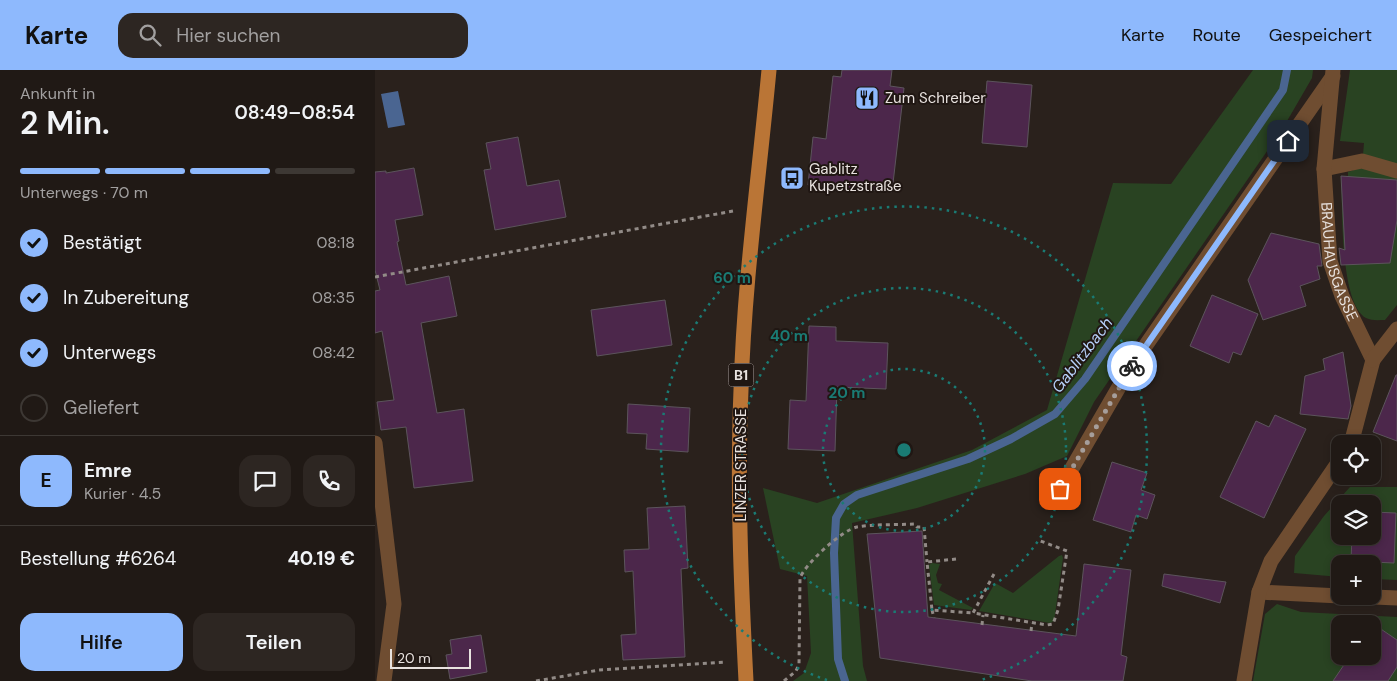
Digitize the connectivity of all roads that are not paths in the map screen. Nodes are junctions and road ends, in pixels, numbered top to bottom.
1 (769, 70) edge
2 (1333, 73) edge
3 (1323, 168) junction
4 (1397, 171) edge
5 (1397, 329) edge
6 (1373, 360) junction
7 (1353, 435) edge
8 (375, 443) edge
9 (1331, 473) edge
10 (1060, 489) dead end
11 (1259, 592) junction
12 (1331, 596) edge
13 (1381, 597) edge
14 (1397, 598) edge
15 (384, 681) edge
16 (746, 681) edge
17 (1244, 681) edge

1 - 16 main road, LINZER STRASSE / B1
2 - 3 street, BRAUHAUSGASSE
2 - 10 street
3 - 4 street
3 - 6 street, BRAUHAUSGASSE
5 - 6 street
6 - 7 street
8 - 15 street
9 - 11 street
11 - 12 street
11 - 17 street
13 - 14 street

